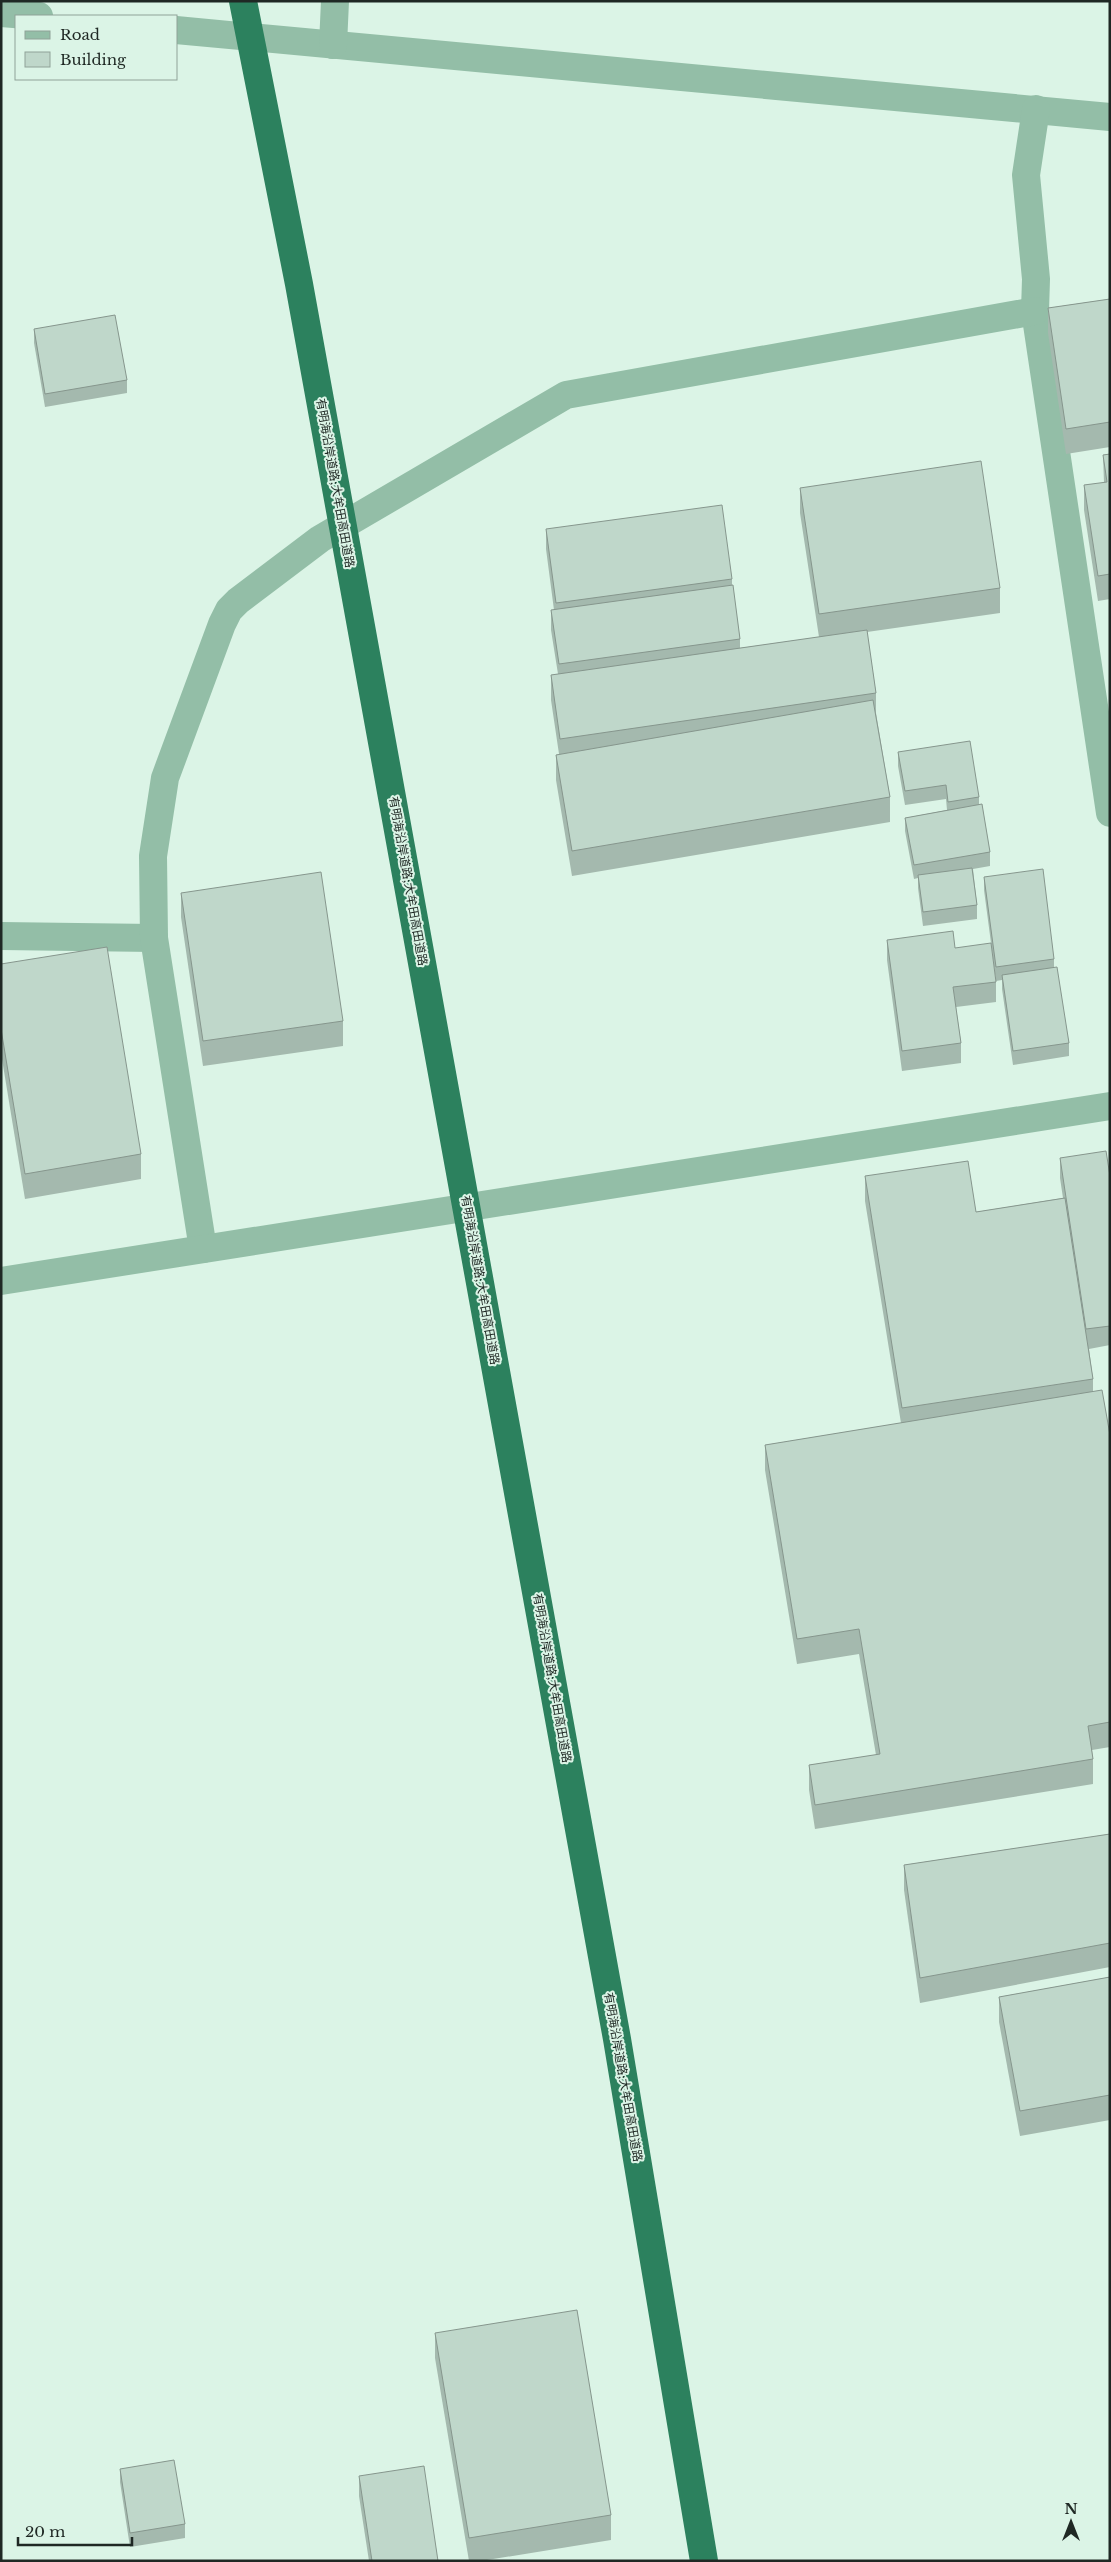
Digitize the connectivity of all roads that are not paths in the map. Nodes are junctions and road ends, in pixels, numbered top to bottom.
1 (243, 1) edge
2 (335, 1) edge
3 (1, 13) edge
4 (26, 15) edge
5 (178, 30) edge
6 (333, 45) junction
7 (1036, 109) junction
8 (1110, 117) edge
9 (1035, 311) junction
10 (1110, 813) edge
11 (1, 936) edge
12 (154, 938) junction
13 (1110, 1106) edge
14 (203, 1249) junction
15 (1, 1281) edge
16 (704, 2561) edge

1 - 16 highway, 有明海沿岸道路;大牟田高田道路
2 - 6 street
3 - 4 street
5 - 6 street
6 - 7 street
7 - 8 street
7 - 9 street
9 - 10 street
9 - 12 street
11 - 12 street
12 - 14 street
13 - 14 street
14 - 15 street

